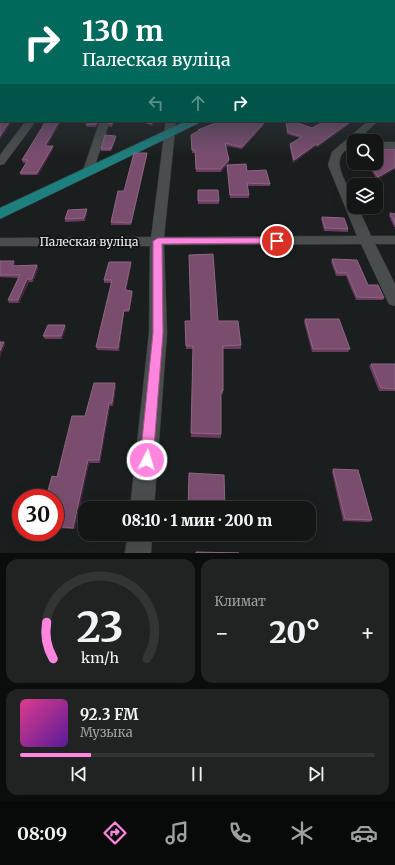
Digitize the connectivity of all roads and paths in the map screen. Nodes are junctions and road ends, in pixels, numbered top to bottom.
1 (30, 122) edge
2 (105, 122) edge
3 (190, 122) edge
4 (372, 122) edge
5 (170, 127) edge
6 (360, 134) edge
7 (383, 145) edge
8 (395, 145) edge
9 (347, 146) edge
10 (1, 160) edge
11 (88, 171) junction
12 (0, 214) edge
13 (366, 240) junction
14 (395, 240) edge
15 (158, 241) junction
16 (0, 242) edge
17 (395, 300) edge
18 (143, 501) edge
19 (139, 541) edge
20 (138, 553) edge

1 - 10 street
2 - 11 street
3 - 5 main road
4 - 6 street
5 - 11 main road
5 - 15 street
7 - 8 street
9 - 13 street
11 - 12 main road
13 - 14 street, Палеская вуліца
13 - 15 street, Палеская вуліца
13 - 17 street
15 - 16 street, Палеская вуліца
15 - 18 street
19 - 20 street

